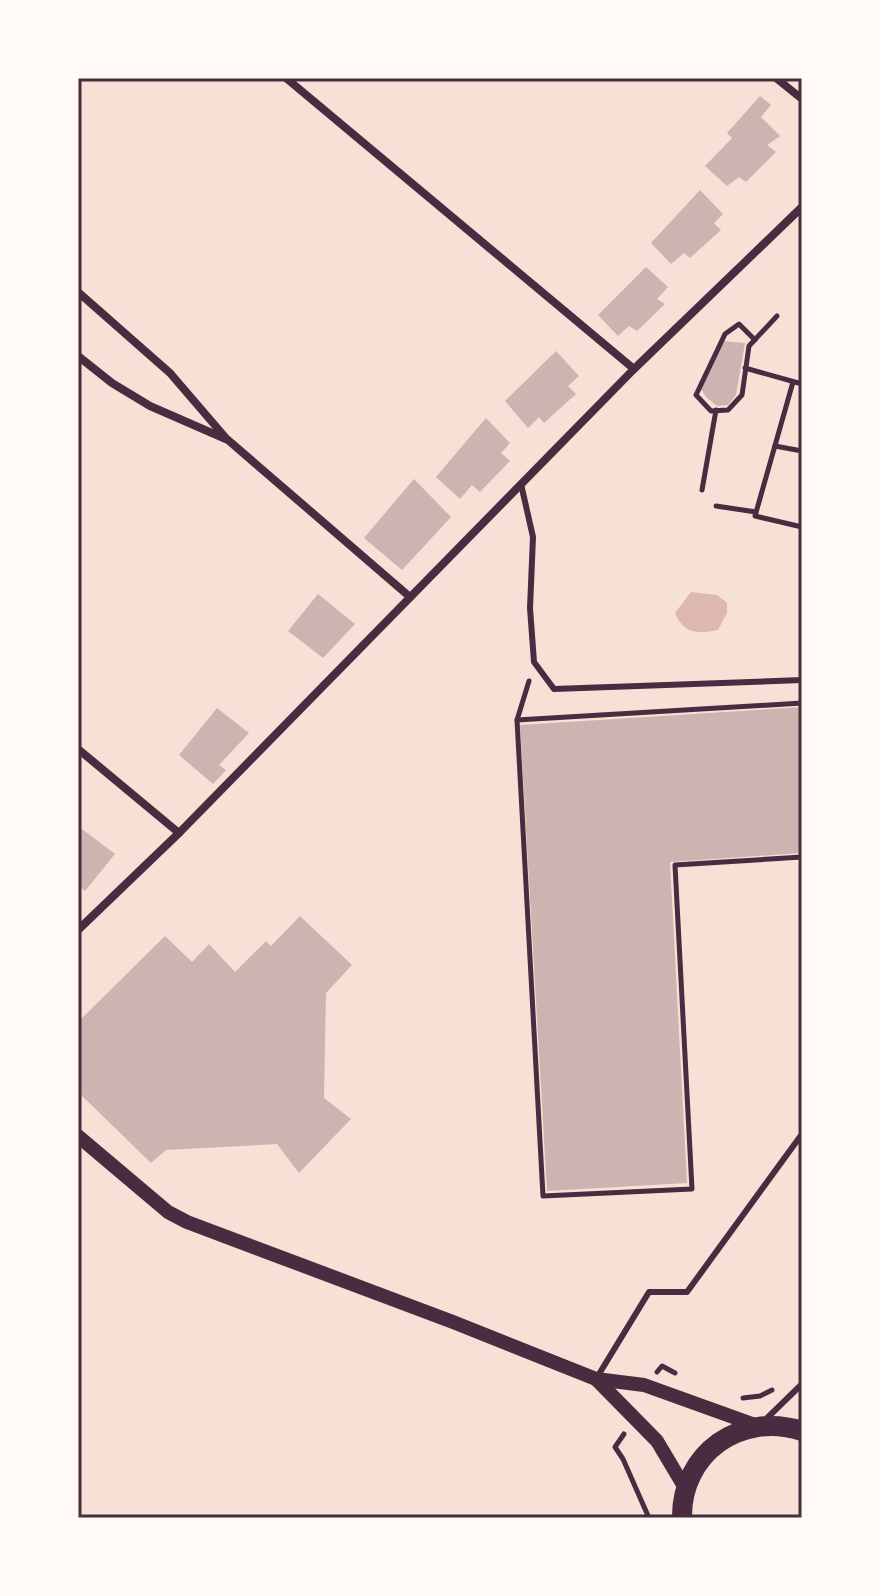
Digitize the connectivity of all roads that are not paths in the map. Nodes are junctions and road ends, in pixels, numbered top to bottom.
1 (286, 78) edge
2 (776, 78) edge
3 (802, 99) edge
4 (802, 207) edge
5 (78, 292) edge
6 (78, 356) edge
7 (634, 369) junction
8 (228, 440) junction
9 (521, 484) junction
10 (410, 597) junction
11 (802, 680) edge
12 (78, 749) edge
13 (179, 833) junction
14 (78, 930) edge
15 (802, 1134) edge
16 (78, 1136) edge
17 (596, 1379) junction
18 (802, 1384) edge
19 (759, 1426) junction
20 (802, 1431) edge
21 (685, 1488) junction
22 (682, 1518) edge

1 - 7 street
2 - 3 street
4 - 7 street
5 - 8 street
6 - 8 street
7 - 9 street
8 - 10 street
9 - 10 street
9 - 11 lane
10 - 13 street
12 - 13 street
13 - 14 street
15 - 17 lane
16 - 17 street
17 - 19 street
17 - 21 street
18 - 19 lane
19 - 20 main road
19 - 21 main road
21 - 22 main road

